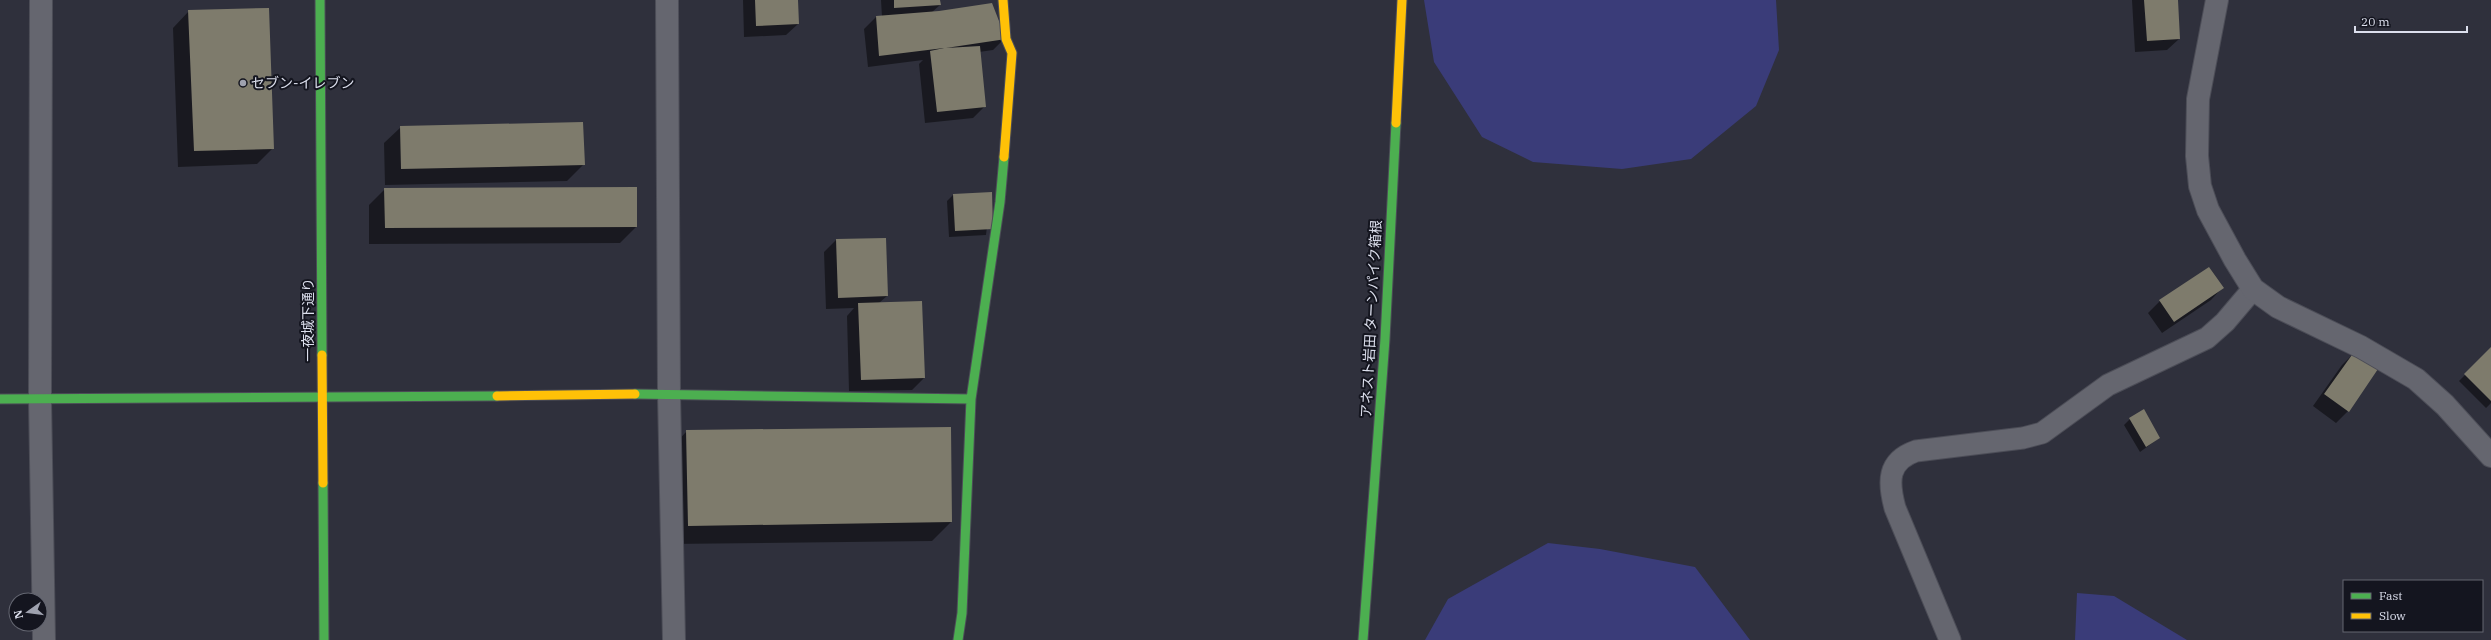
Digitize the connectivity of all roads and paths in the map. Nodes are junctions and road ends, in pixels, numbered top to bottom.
1 (41, 0) edge
2 (320, 0) edge
3 (667, 0) edge
4 (1002, 0) edge
5 (1402, 0) edge
6 (2217, 0) edge
7 (2253, 289) junction
8 (669, 394) junction
9 (0, 399) edge
10 (971, 399) junction
11 (40, 400) junction
12 (323, 400) junction
13 (2491, 456) edge
14 (44, 640) edge
15 (324, 640) edge
16 (674, 640) edge
17 (958, 640) edge
18 (1363, 640) edge
19 (1950, 640) edge

1 - 11 street
2 - 12 street, 一夜城下通り
3 - 8 street
4 - 10 street
5 - 18 street, アネスト岩田 ターンパイク箱根
6 - 7 street
7 - 13 street
7 - 19 lane
8 - 10 street
8 - 12 street
8 - 16 street
9 - 11 street
10 - 17 street
11 - 12 street
11 - 14 street
12 - 15 street, 一夜城下通り

